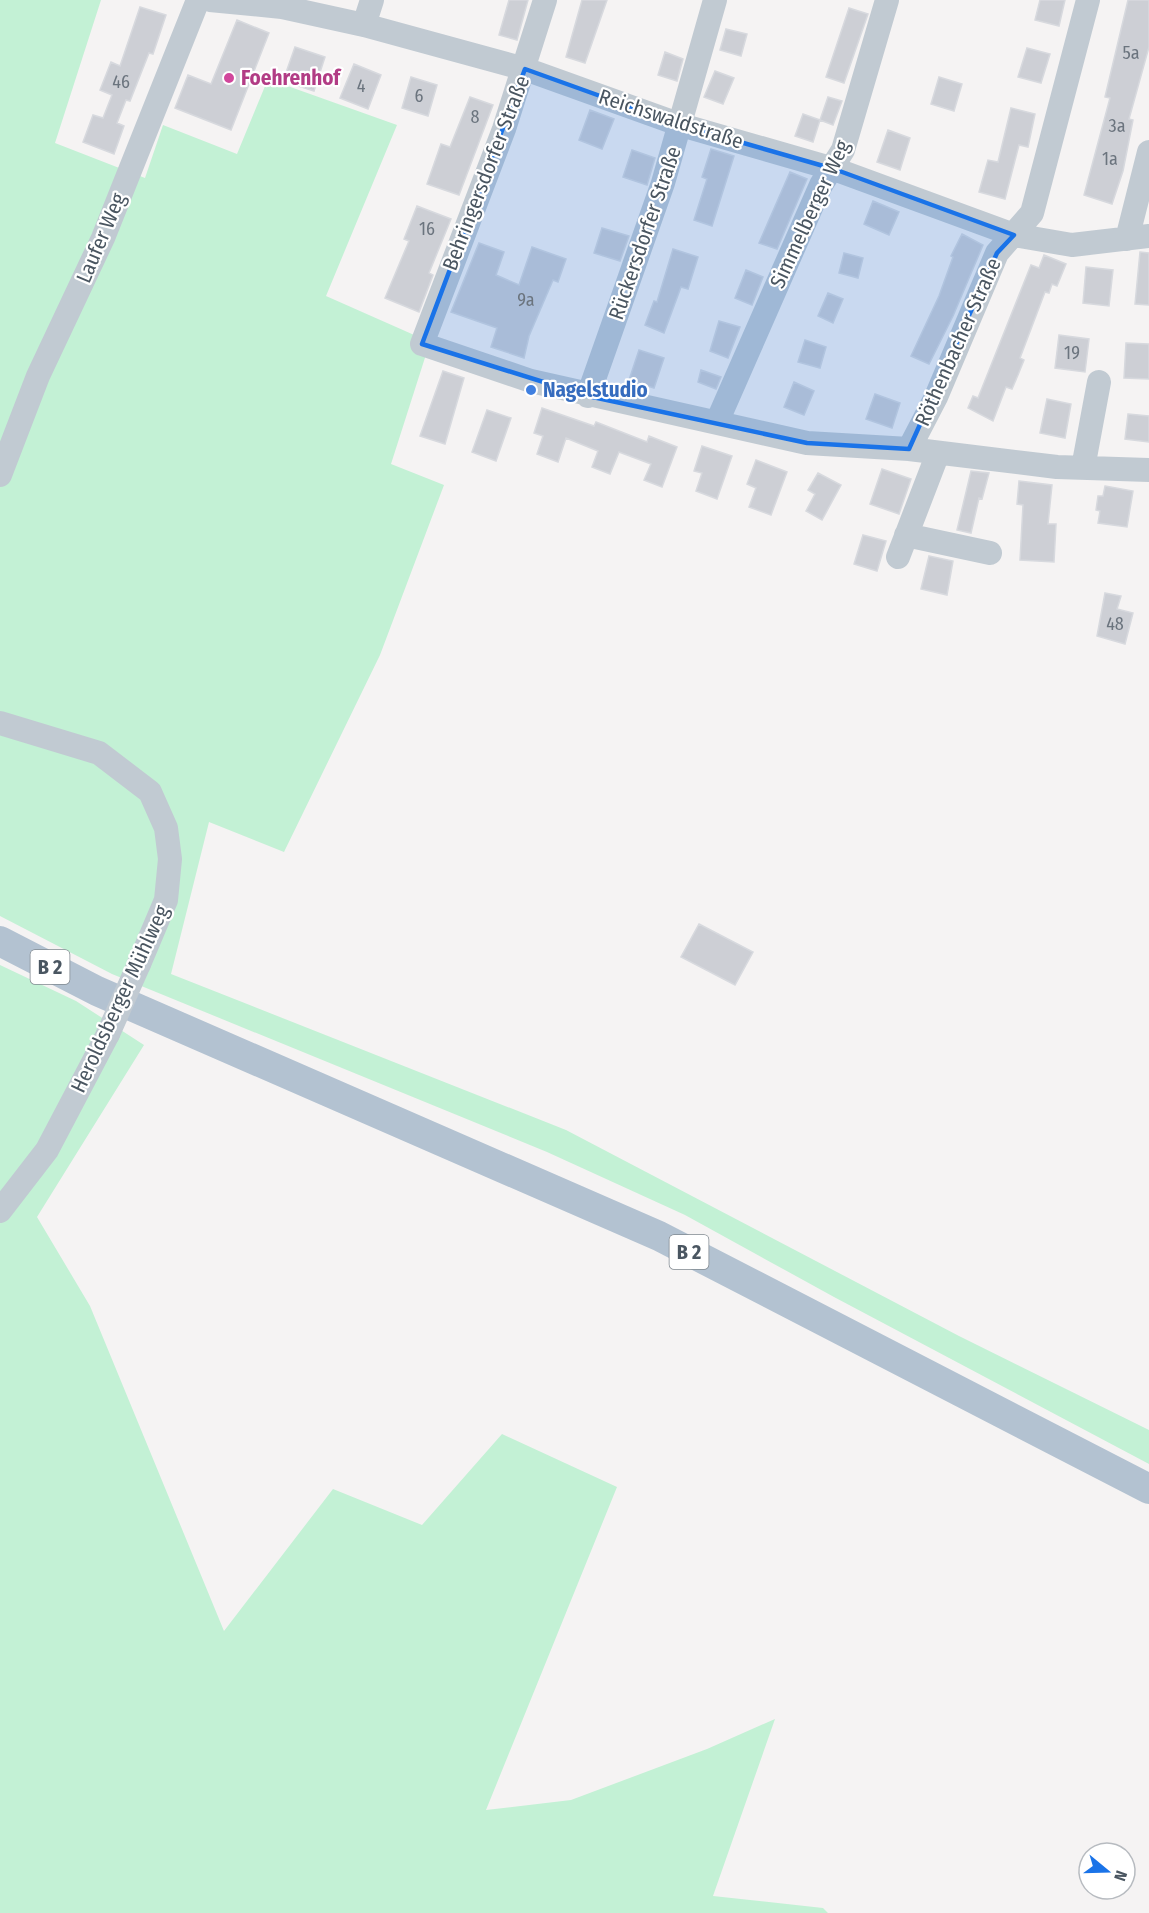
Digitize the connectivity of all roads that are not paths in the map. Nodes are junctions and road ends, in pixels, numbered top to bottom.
1 (198, 0) edge
2 (210, 0) edge
3 (372, 0) edge
4 (545, 0) edge
5 (715, 0) edge
6 (887, 0) edge
7 (1088, 0) edge
8 (364, 25) junction
9 (525, 69) junction
10 (681, 125) junction
11 (1149, 152) edge
12 (834, 169) junction
13 (1014, 235) junction
14 (1138, 237) edge
15 (1099, 382) dead end
16 (588, 396) junction
17 (717, 422) junction
18 (909, 449) junction
19 (938, 453) junction
20 (1083, 468) junction
21 (1149, 470) edge
22 (0, 475) edge
23 (990, 553) dead end
24 (0, 723) edge
25 (0, 941) edge
26 (0, 1210) edge
27 (1149, 1489) edge

1 - 22 street, Laufer Weg
2 - 8 street, Reichswaldstraße
3 - 8 street
4 - 9 street, Behringersdorfer Straße
5 - 10 street, Rückersdorfer Straße
6 - 12 street, Simmelberger Weg
7 - 13 street, Röthenbacher Straße
8 - 9 street, Reichswaldstraße
9 - 10 street, Reichswaldstraße
9 - 16 street, Behringersdorfer Straße
10 - 12 street, Reichswaldstraße
10 - 16 street, Rückersdorfer Straße
11 - 14 street, Reichswaldstraße
12 - 13 street, Reichswaldstraße
12 - 17 street, Simmelberger Weg
13 - 14 street, Reichswaldstraße
13 - 18 street, Röthenbacher Straße
15 - 20 street
16 - 17 street
17 - 18 street
18 - 19 street
19 - 20 street
19 - 23 street
20 - 21 street
24 - 26 street, Heroldsberger Mühlweg, bridge
25 - 27 main road, B 2

